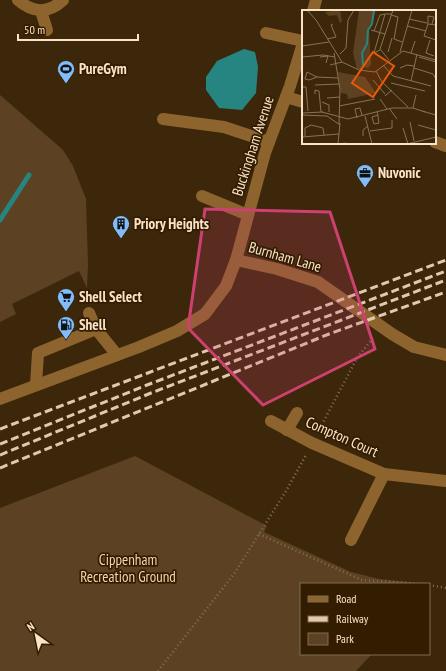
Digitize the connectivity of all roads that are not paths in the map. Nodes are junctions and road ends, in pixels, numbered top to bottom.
1 (18, 0) edge
2 (64, 0) edge
3 (316, 0) edge
4 (313, 10) edge
5 (41, 11) junction
6 (47, 30) dead end
7 (266, 33) dead end
8 (302, 42) edge
9 (302, 45) edge
10 (286, 97) junction
11 (302, 102) edge
12 (163, 119) dead end
13 (269, 142) junction
14 (436, 142) edge
15 (446, 146) edge
16 (202, 196) dead end
17 (248, 215) junction
18 (236, 260) junction
19 (89, 314) dead end
20 (96, 329) junction
21 (117, 355) junction
22 (446, 355) edge
23 (36, 385) junction
24 (0, 399) edge
25 (297, 413) dead end
26 (271, 421) dead end
27 (287, 430) junction
28 (384, 474) junction
29 (446, 481) edge
30 (350, 540) dead end

1 - 5 street
2 - 5 street
3 - 4 street
5 - 6 street
7 - 8 street
9 - 10 street, Buckingham Avenue
10 - 11 street
10 - 13 street, Buckingham Avenue
12 - 13 street
13 - 17 street, Buckingham Avenue
14 - 15 street
16 - 17 street
17 - 18 street, Buckingham Avenue
18 - 21 street, Burnham Lane
18 - 22 street, Burnham Lane
19 - 20 street
20 - 21 street
20 - 23 street
21 - 23 street, Burnham Lane
23 - 24 street, Burnham Lane
25 - 27 street, Compton Court
26 - 27 street, Compton Court
27 - 28 street, Compton Court
28 - 29 street, Compton Court
28 - 30 street

